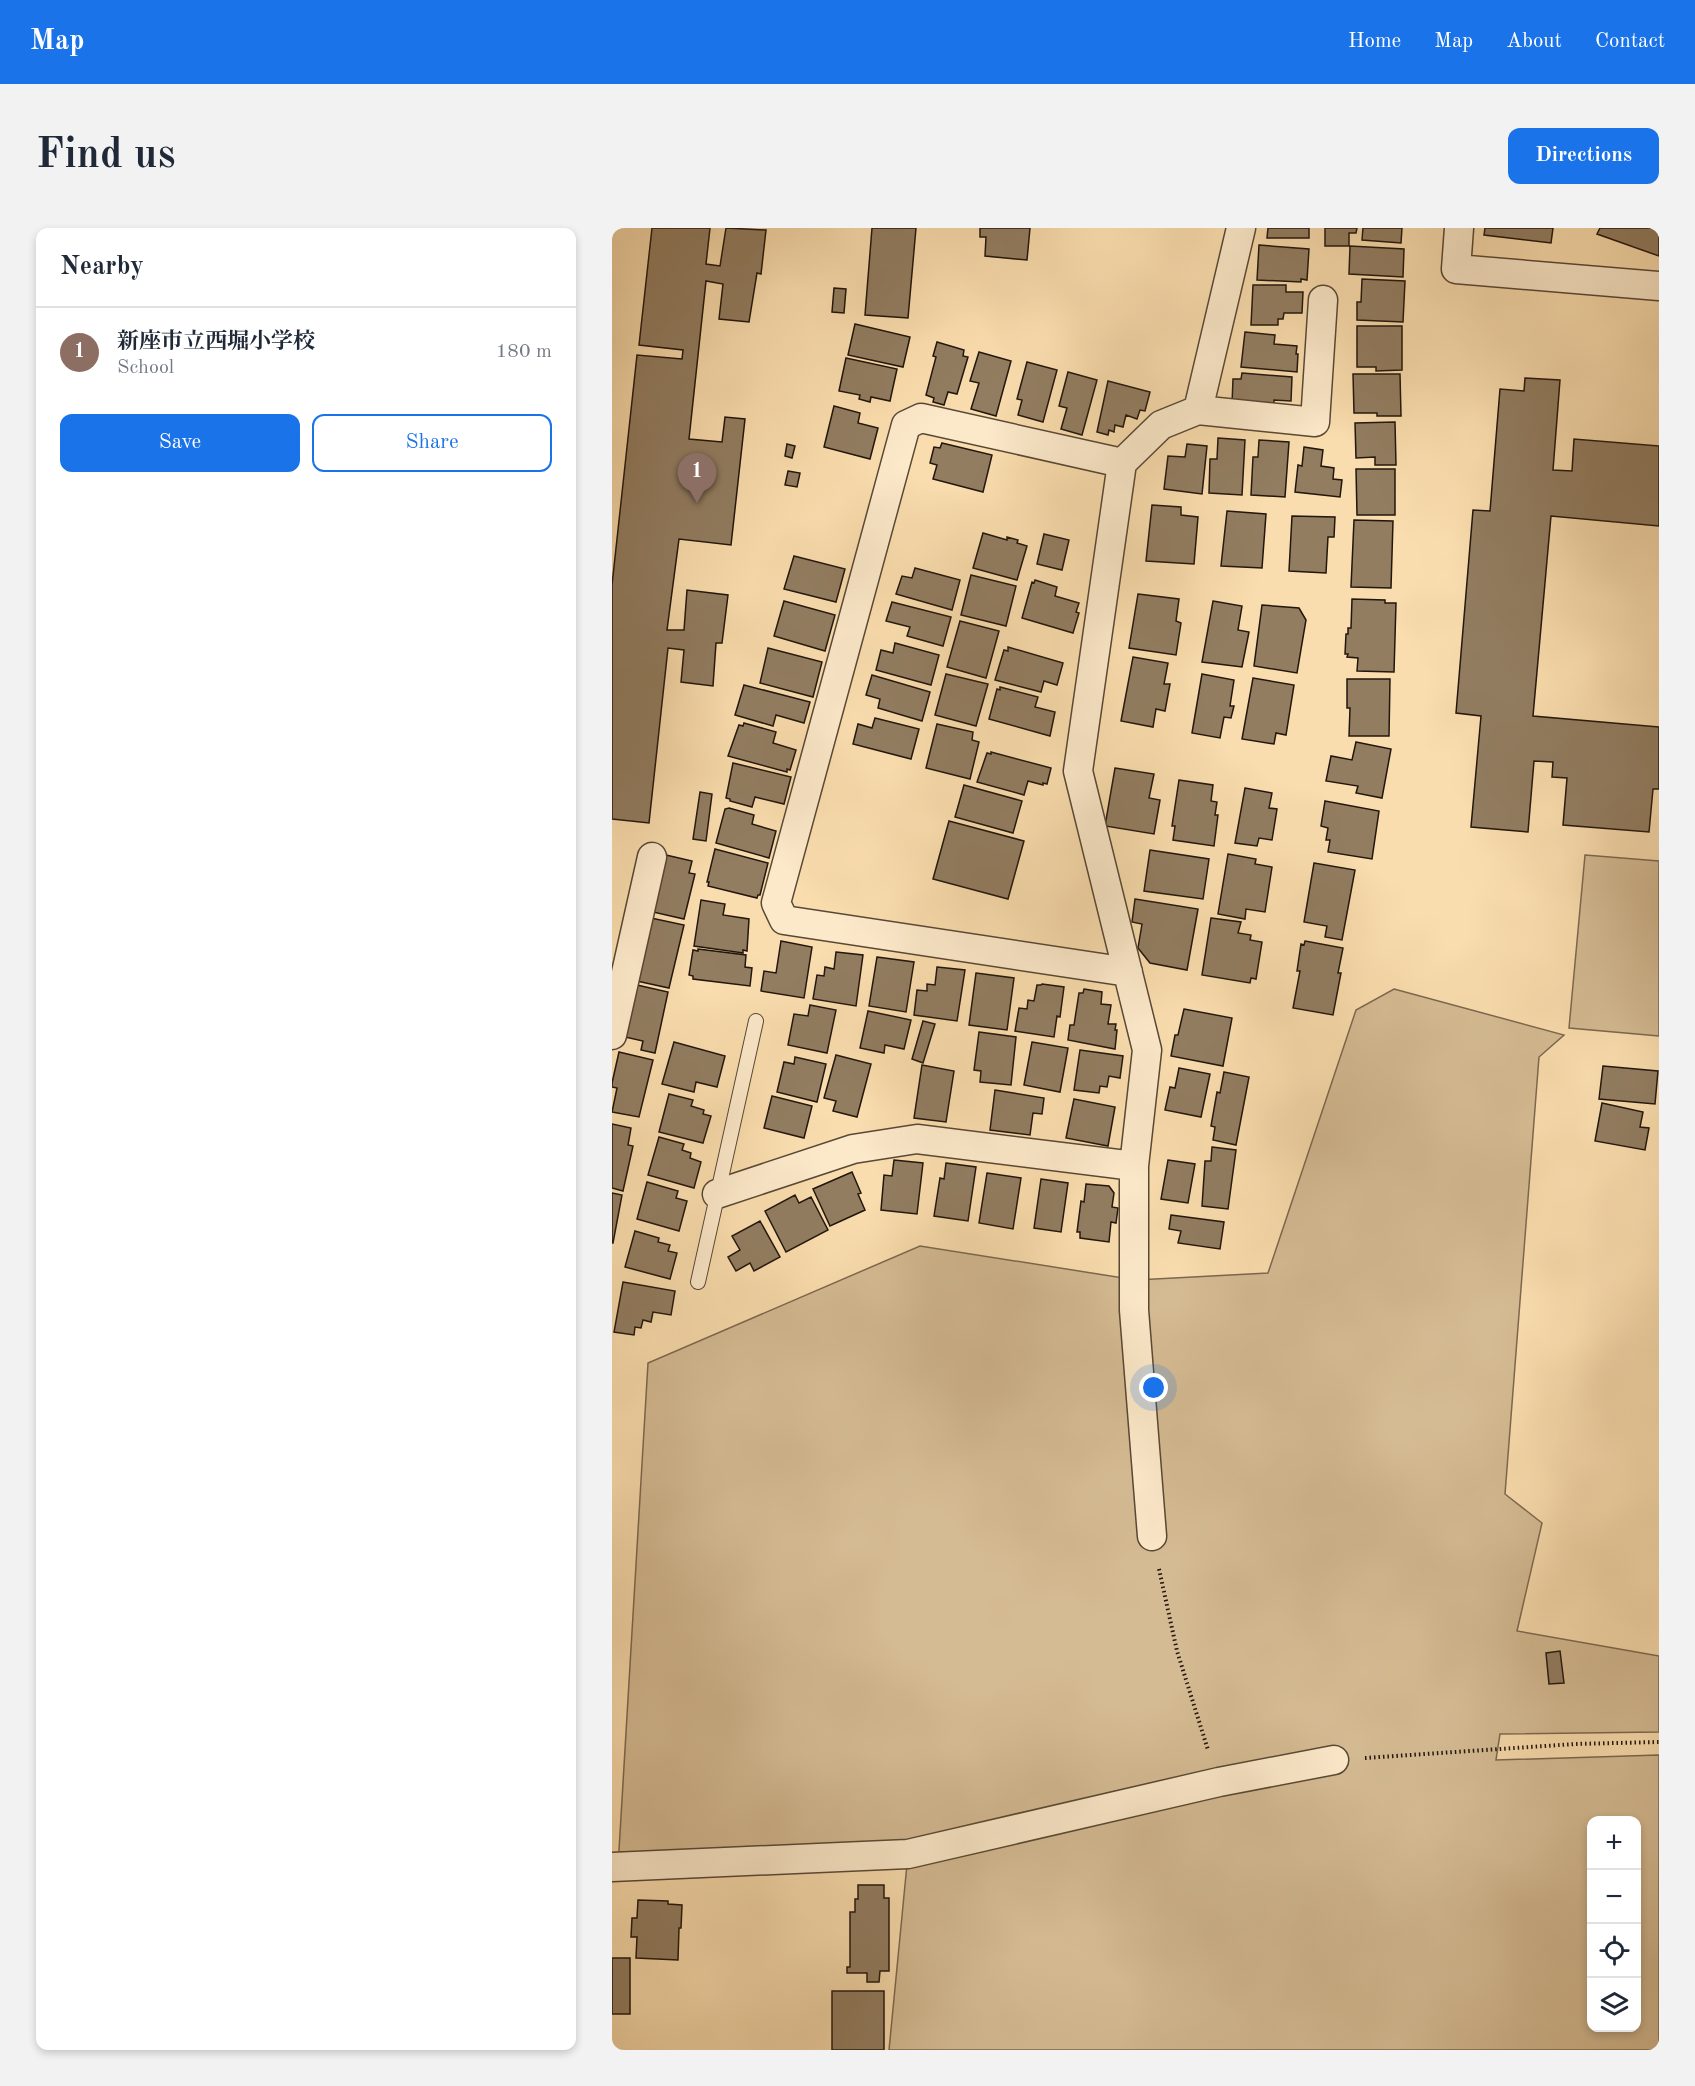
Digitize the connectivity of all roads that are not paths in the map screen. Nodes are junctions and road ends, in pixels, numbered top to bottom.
1 (1241, 228) edge
2 (1459, 228) edge
3 (1659, 286) edge
4 (1323, 300) dead end
5 (1198, 410) junction
6 (1122, 463) junction
7 (652, 857) dead end
8 (1128, 972) junction
9 (756, 1021) dead end
10 (612, 1035) edge
11 (1134, 1166) junction
12 (717, 1194) junction
13 (698, 1282) dead end
14 (1152, 1536) road end
15 (1334, 1760) road end
16 (612, 1867) edge

1 - 5 street
2 - 3 street
4 - 5 street
5 - 6 street
6 - 8 street
6 - 8 street
7 - 10 street
8 - 11 street
9 - 12 lane
11 - 12 street
11 - 14 street
12 - 13 lane
15 - 16 street

